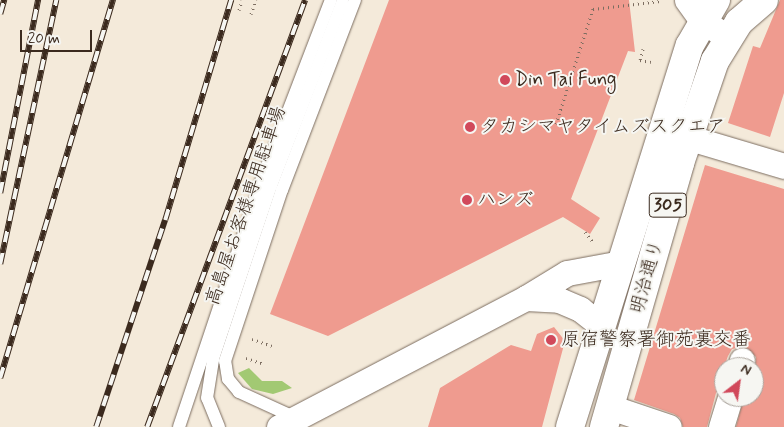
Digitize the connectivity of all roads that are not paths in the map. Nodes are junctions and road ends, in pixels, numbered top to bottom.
1 (331, 0) edge
2 (343, 0) edge
3 (355, 0) edge
4 (764, 0) edge
5 (701, 7) edge
6 (728, 37) junction
7 (662, 130) junction
8 (689, 138) junction
9 (784, 166) edge
10 (622, 263) junction
11 (526, 298) junction
12 (602, 326) junction
13 (727, 407) edge
14 (607, 417) edge
15 (287, 422) edge
16 (178, 427) edge
17 (219, 427) edge
18 (570, 427) edge
19 (669, 427) edge
20 (721, 427) edge

1 - 16 lane
2 - 17 lane, 高島屋お客様専用駐車場
3 - 15 lane
4 - 6 main road, 明治通り / 305
5 - 6 street
5 - 7 main road, 明治通り / 305
6 - 8 main road, 明治通り / 305
7 - 8 street
7 - 10 main road, 明治通り / 305
8 - 9 street
8 - 14 main road, 明治通り / 305
10 - 11 street
10 - 12 main road, 明治通り / 305
11 - 12 street
11 - 15 street
12 - 18 main road, 明治通り / 305
13 - 20 street
14 - 19 street

